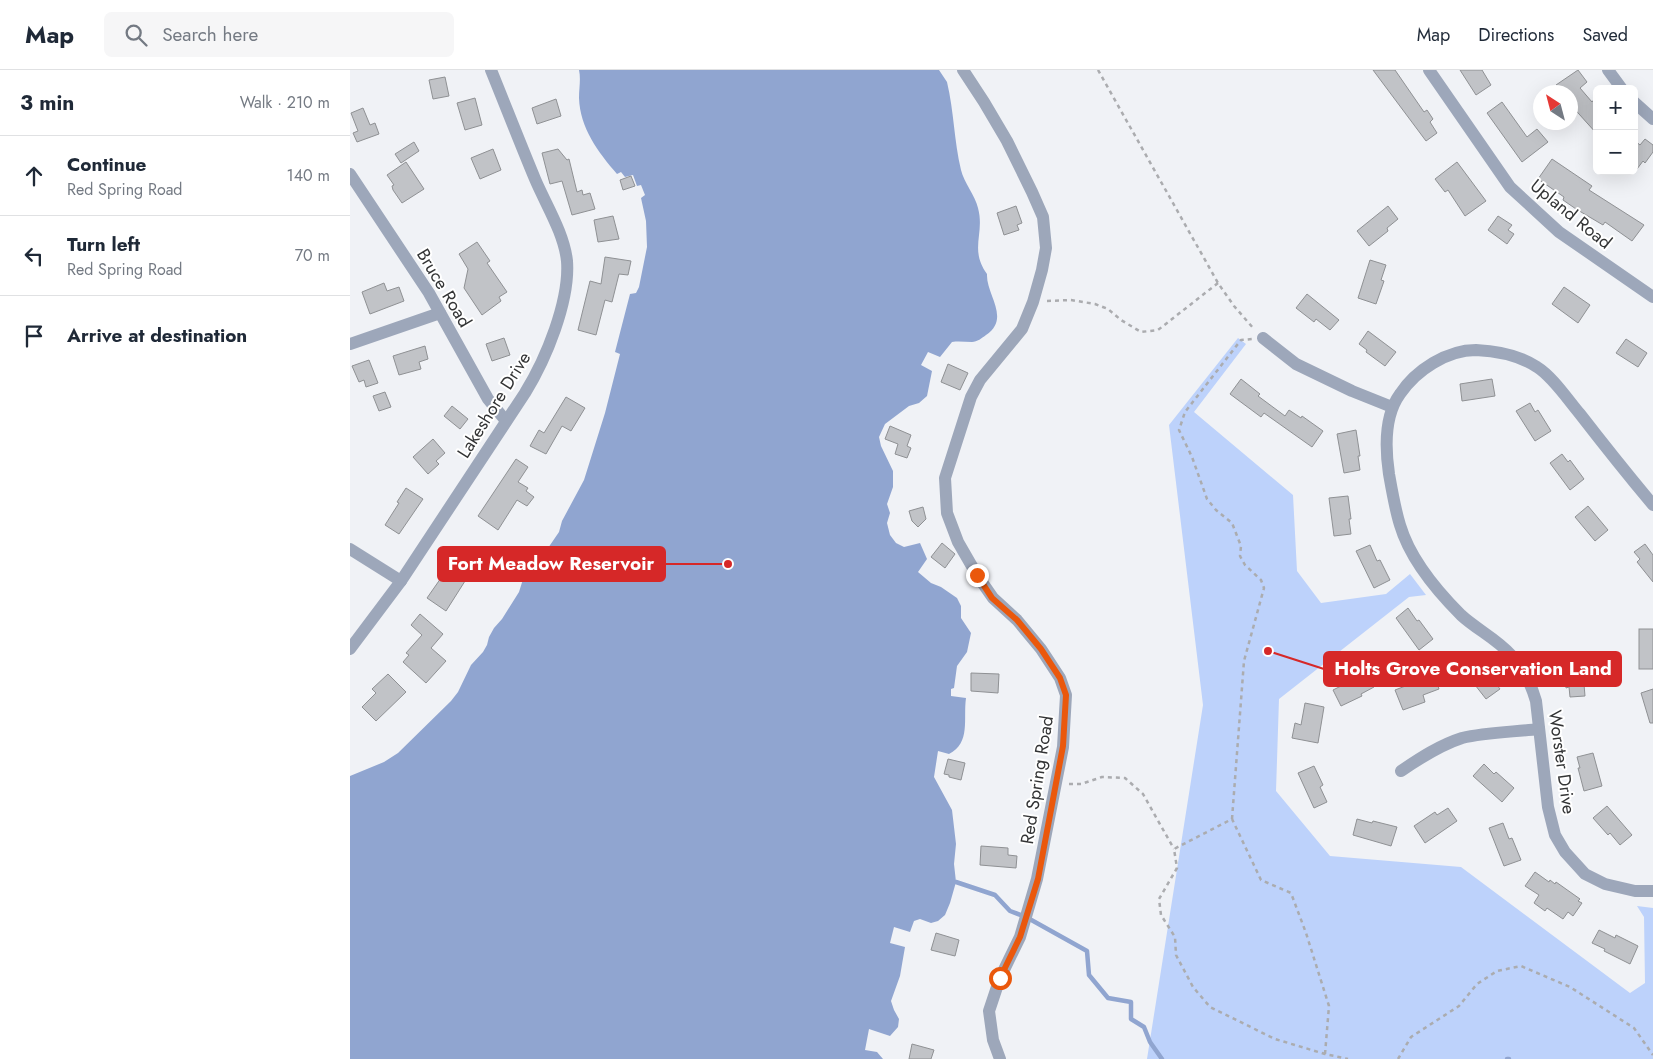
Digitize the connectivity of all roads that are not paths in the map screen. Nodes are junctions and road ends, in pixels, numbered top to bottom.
1 (491, 70) edge
2 (963, 70) edge
3 (1429, 70) edge
4 (1608, 70) edge
5 (1619, 85) edge
6 (1638, 106) edge
7 (1653, 119) edge
8 (350, 174) edge
9 (1653, 297) edge
10 (440, 313) junction
11 (1264, 338) road end
12 (350, 344) edge
13 (1392, 407) junction
14 (506, 421) junction
15 (1653, 505) edge
16 (350, 548) edge
17 (401, 581) junction
18 (350, 649) edge
19 (1539, 729) junction
20 (1401, 771) dead end
21 (1653, 891) edge
22 (1000, 1059) edge

1 - 14 street, Lakeshore Drive
2 - 22 street, Red Spring Road
3 - 9 street, Upland Road
4 - 5 street
6 - 7 street
8 - 10 street, Bruce Road
10 - 12 street
10 - 14 street, Bruce Road
11 - 13 street
13 - 15 street, Worster Drive
13 - 19 street, Worster Drive
14 - 17 street, Lakeshore Drive
16 - 17 street
17 - 18 street, Lakeshore Drive
19 - 20 street
19 - 21 street, Worster Drive

